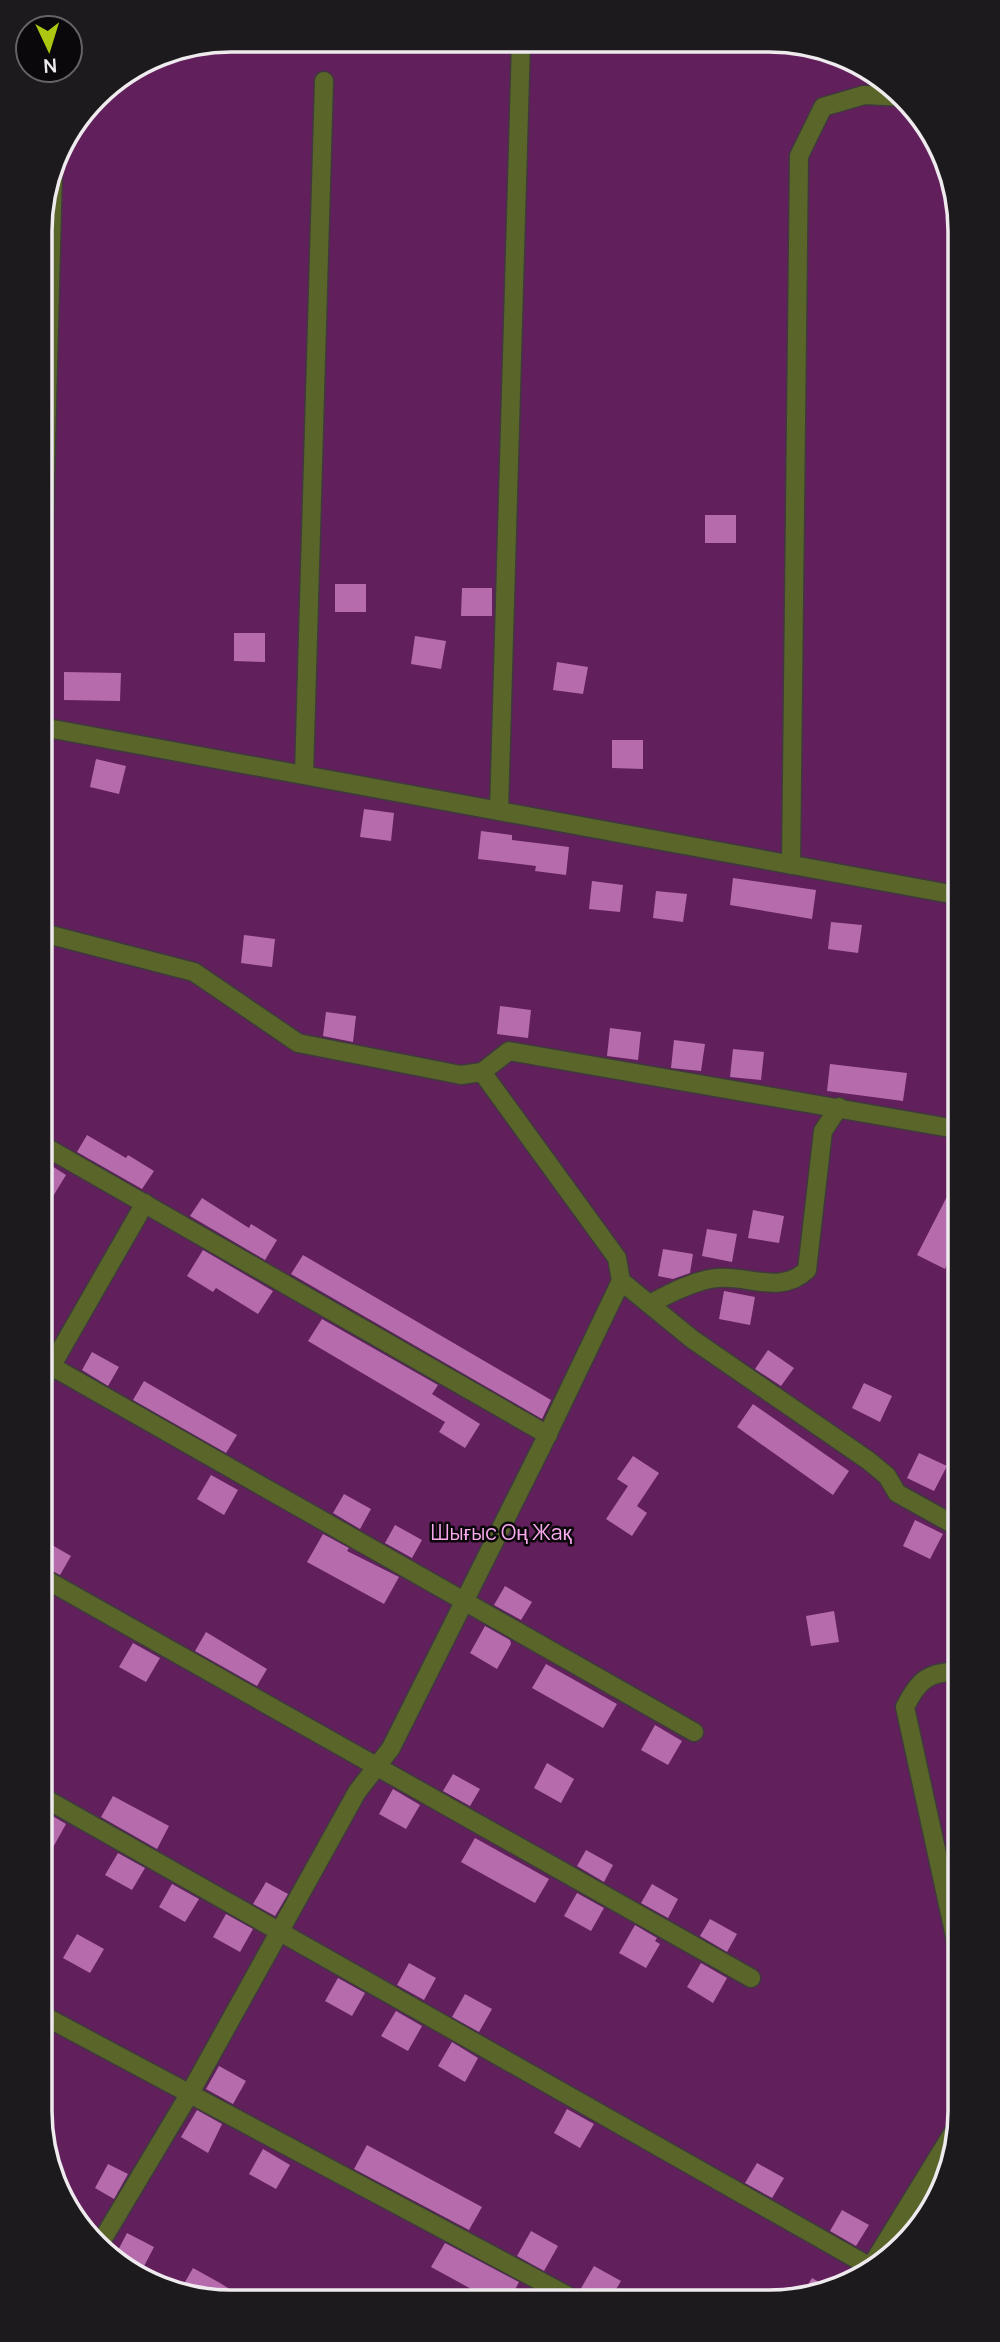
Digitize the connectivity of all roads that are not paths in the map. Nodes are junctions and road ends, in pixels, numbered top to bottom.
1 (521, 52) edge
2 (324, 81) dead end
3 (885, 96) edge
4 (53, 729) edge
5 (304, 775) junction
6 (499, 811) junction
7 (791, 865) junction
8 (948, 893) edge
9 (53, 935) edge
10 (482, 1072) junction
11 (839, 1107) junction
12 (948, 1127) edge
13 (53, 1151) edge
14 (145, 1203) junction
15 (621, 1281) junction
16 (650, 1304) junction
17 (52, 1360) edge
18 (52, 1372) edge
19 (548, 1435) junction
20 (947, 1522) edge
21 (52, 1583) edge
22 (463, 1600) junction
23 (947, 1671) edge
24 (694, 1732) dead end
25 (377, 1766) junction
26 (52, 1802) edge
27 (947, 1900) edge
28 (278, 1929) junction
29 (751, 1978) dead end
30 (52, 2020) edge
31 (190, 2093) junction
32 (942, 2151) edge
33 (918, 2192) junction
34 (926, 2195) edge
35 (104, 2236) edge
36 (883, 2248) edge
37 (863, 2263) edge
38 (555, 2290) edge

1 - 6 street
2 - 5 street
3 - 7 street
4 - 5 street
5 - 6 street
6 - 7 street
7 - 8 street
9 - 10 street
10 - 11 street
10 - 15 street
11 - 12 street
11 - 16 street
13 - 14 street
14 - 17 street
14 - 19 street
15 - 16 street
15 - 19 street
16 - 20 street
18 - 22 street
19 - 22 street
21 - 25 street
22 - 24 street
22 - 25 street
23 - 27 street
25 - 28 street
25 - 29 street
26 - 28 street
28 - 31 street
28 - 37 street
30 - 31 street
31 - 35 street
31 - 38 street
32 - 33 street
33 - 34 street
33 - 36 street

